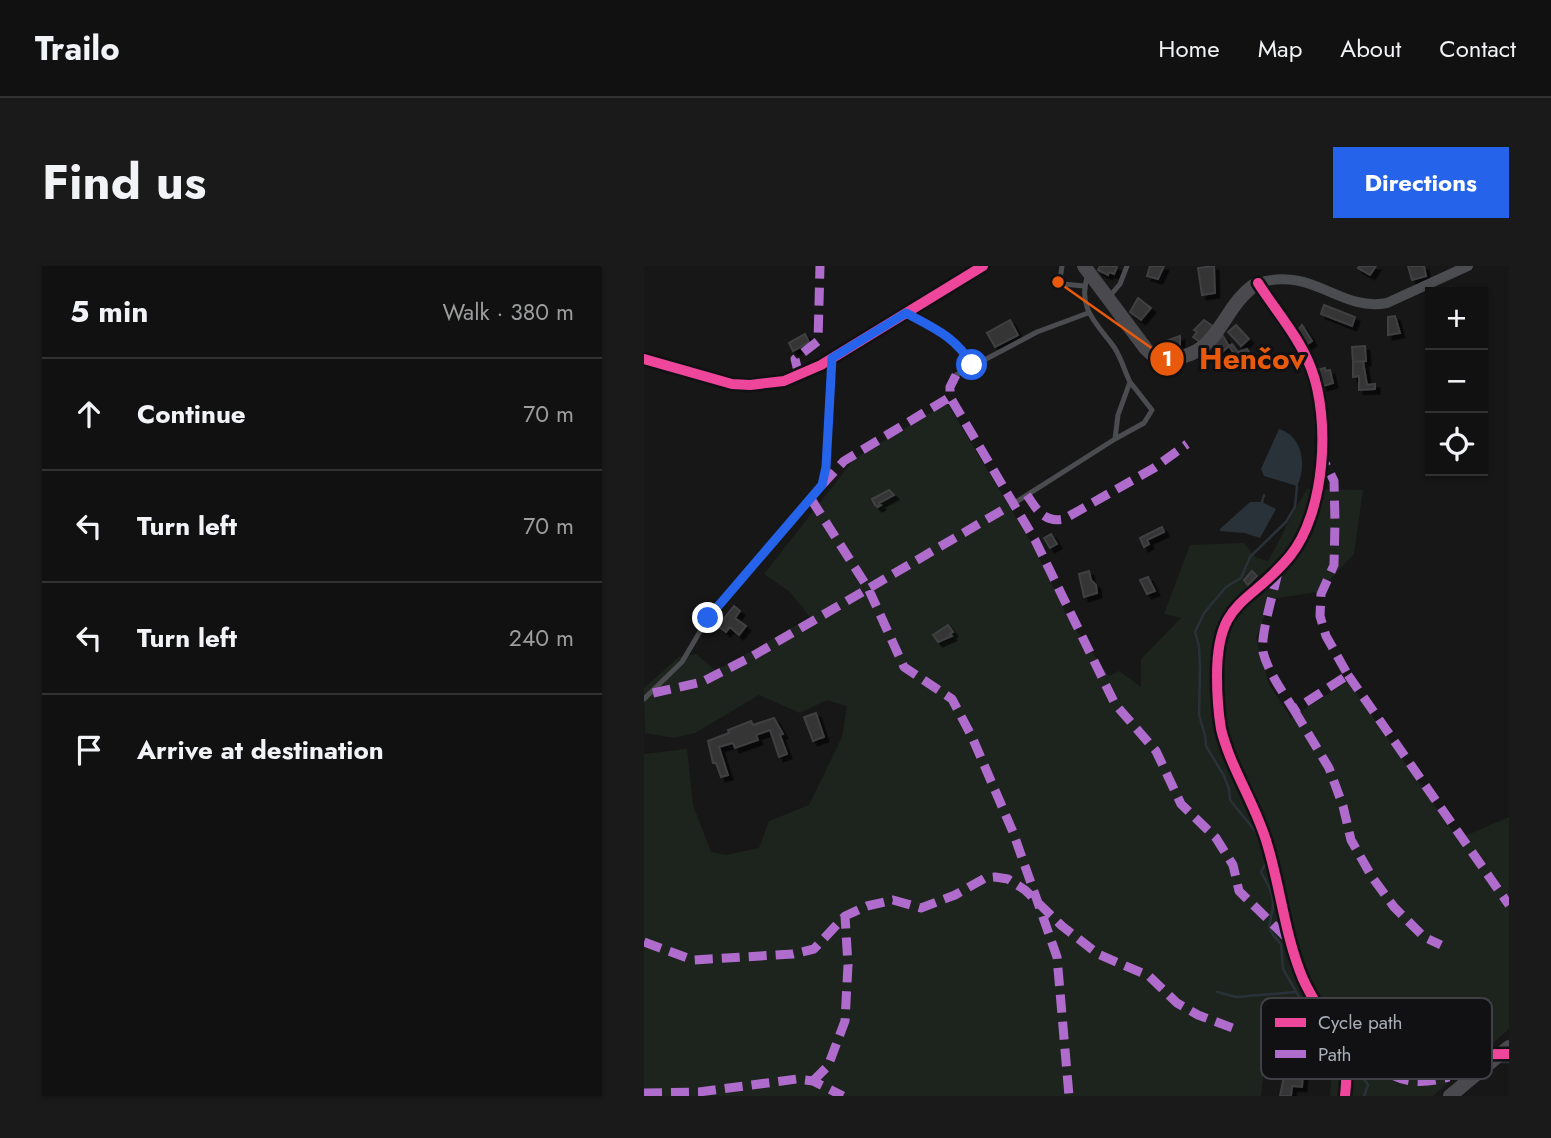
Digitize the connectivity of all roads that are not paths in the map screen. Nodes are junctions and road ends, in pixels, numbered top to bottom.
1 (983, 266) edge
2 (1062, 266) edge
3 (1128, 266) edge
4 (1468, 266) edge
5 (1085, 275) edge
6 (1258, 283) junction
7 (1109, 297) junction
8 (906, 313) junction
9 (1088, 313) junction
10 (832, 358) junction
11 (644, 359) edge
12 (972, 365) junction
13 (956, 375) dead end
14 (1130, 382) junction
15 (1115, 439) junction
16 (1013, 504) dead end
17 (644, 699) edge
18 (1312, 998) edge
19 (1509, 1047) edge
20 (1492, 1061) edge
21 (1470, 1079) edge
22 (1450, 1096) edge

1 - 8 street
2 - 5 lane
3 - 7 lane
4 - 6 street
5 - 7 street
5 - 9 lane
6 - 7 street
6 - 18 street
8 - 10 street
8 - 12 lane
9 - 12 lane
9 - 14 lane
10 - 11 street
10 - 17 lane
12 - 13 lane
14 - 15 lane
14 - 15 lane
15 - 16 lane
19 - 20 street
21 - 22 street

